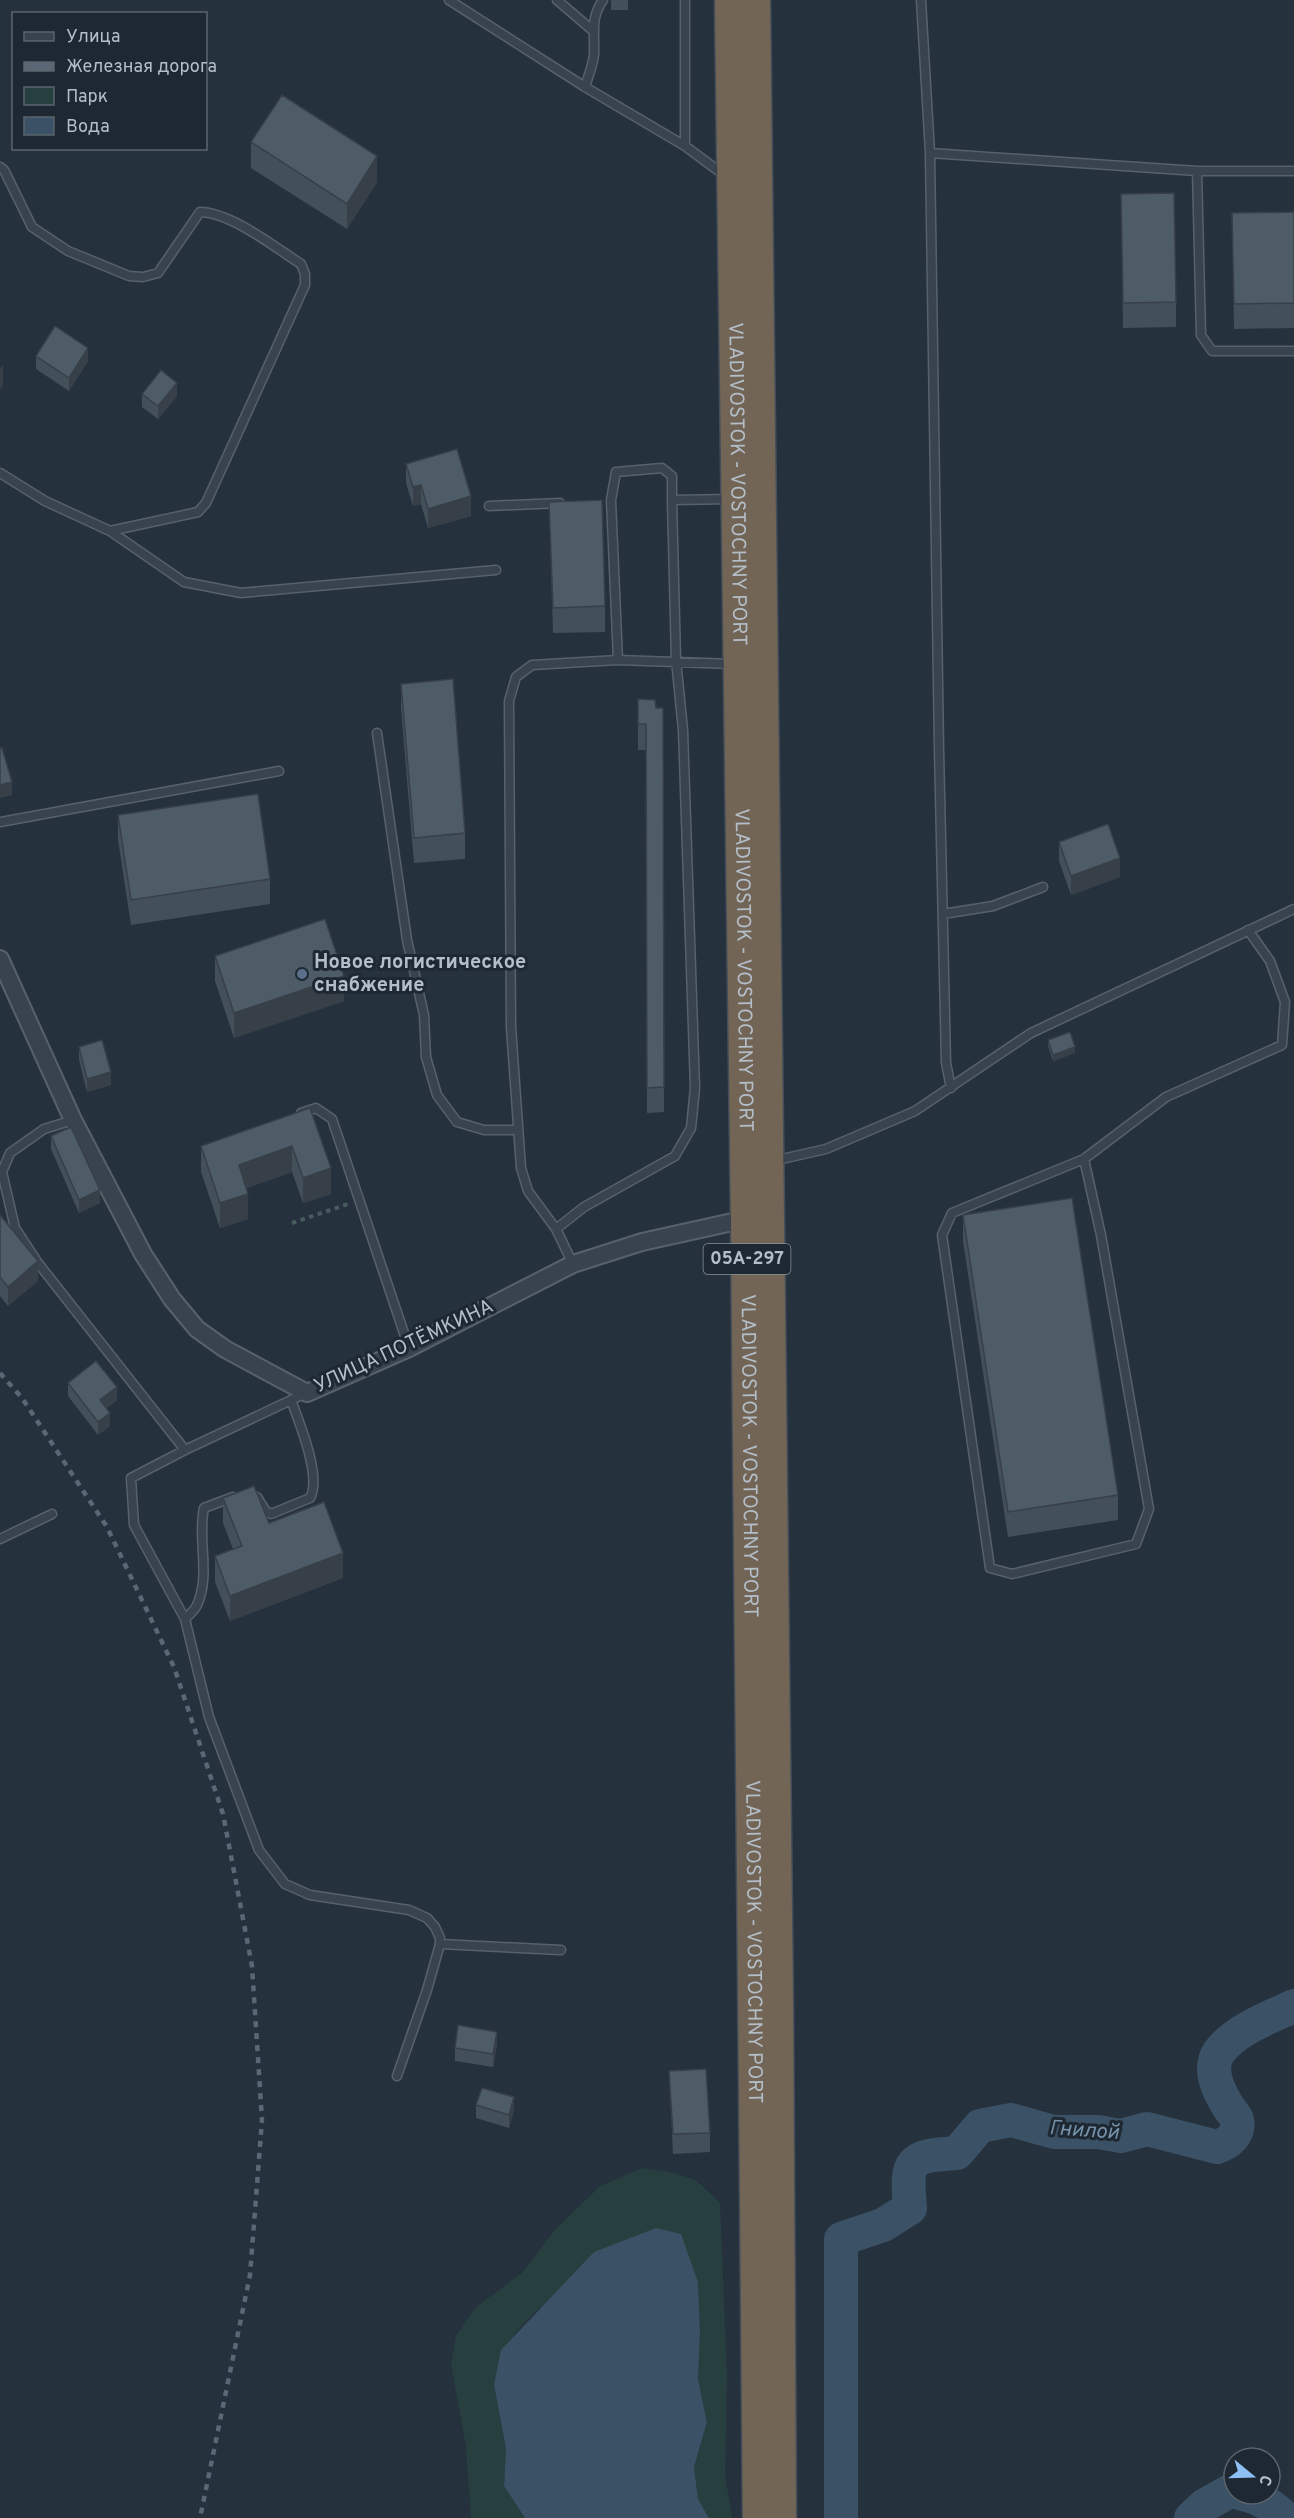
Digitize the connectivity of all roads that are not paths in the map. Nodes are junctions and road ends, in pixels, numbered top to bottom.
1 (557, 0) edge
2 (603, 0) edge
3 (685, 0) edge
4 (730, 0) edge
5 (754, 0) edge
6 (921, 0) edge
7 (451, 1) edge
8 (592, 30) junction
9 (585, 87) junction
10 (685, 146) junction
11 (930, 153) junction
12 (0, 167) edge
13 (1197, 171) junction
14 (1294, 171) edge
15 (733, 181) junction
16 (1294, 351) edge
17 (0, 473) edge
18 (735, 499) junction
19 (611, 500) junction
20 (672, 500) junction
21 (600, 501) edge
22 (567, 502) edge
23 (489, 506) dead end
24 (110, 531) junction
25 (496, 570) dead end
26 (618, 660) junction
27 (676, 660) junction
28 (738, 664) junction
29 (377, 733) dead end
30 (279, 771) dead end
31 (0, 822) edge
32 (1043, 886) dead end
33 (1294, 909) edge
34 (943, 914) junction
35 (1248, 930) junction
36 (0, 959) edge
37 (951, 1088) junction
38 (294, 1115) edge
39 (73, 1120) junction
40 (518, 1130) junction
41 (1084, 1158) junction
42 (769, 1162) junction
43 (746, 1219) junction
44 (556, 1228) junction
45 (573, 1264) junction
46 (409, 1348) junction
47 (307, 1393) junction
48 (291, 1400) junction
49 (184, 1450) junction
50 (249, 1490) edge
51 (240, 1494) edge
52 (52, 1514) dead end
53 (0, 1539) edge
54 (185, 1619) junction
55 (440, 1944) junction
56 (561, 1950) dead end
57 (397, 2076) dead end
58 (758, 2518) edge
59 (781, 2518) edge

1 - 8 lane
2 - 8 lane
3 - 10 lane
4 - 15 highway, VLADIVOSTOK - VOSTOCHNY PORT / 05А-297
5 - 42 highway, VLADIVOSTOK - VOSTOCHNY PORT / 05А-297
6 - 11 lane
7 - 9 lane
8 - 9 lane
9 - 10 lane
10 - 15 lane
11 - 13 lane
11 - 34 lane
12 - 24 lane
13 - 14 lane
13 - 16 lane
15 - 18 highway, VLADIVOSTOK - VOSTOCHNY PORT / 05А-297
17 - 24 lane
18 - 20 lane
18 - 28 highway, VLADIVOSTOK - VOSTOCHNY PORT / 05А-297
19 - 20 lane
19 - 21 lane
19 - 26 lane
20 - 27 lane
22 - 23 lane
24 - 25 lane
26 - 27 lane
26 - 40 lane
27 - 28 lane
27 - 44 lane
28 - 43 highway, VLADIVOSTOK - VOSTOCHNY PORT / 05А-297
29 - 40 lane
30 - 31 lane
32 - 34 lane
33 - 35 lane
34 - 37 lane
35 - 37 lane
35 - 41 lane
36 - 39 street, УЛИЦА ПОТЁМКИНА
37 - 42 lane
38 - 46 lane
39 - 47 street, УЛИЦА ПОТЁМКИНА
39 - 49 lane
40 - 44 lane
41 - 41 lane
42 - 59 highway, VLADIVOSTOK - VOSTOCHNY PORT / 05А-297
43 - 45 street, УЛИЦА ПОТЁМКИНА
43 - 58 highway, VLADIVOSTOK - VOSTOCHNY PORT / 05А-297
44 - 45 lane
45 - 46 street, УЛИЦА ПОТЁМКИНА
46 - 47 street, УЛИЦА ПОТЁМКИНА
47 - 48 lane
48 - 49 lane
48 - 50 lane
49 - 54 lane
51 - 54 lane
52 - 53 lane
54 - 55 lane
55 - 56 lane
55 - 57 lane

